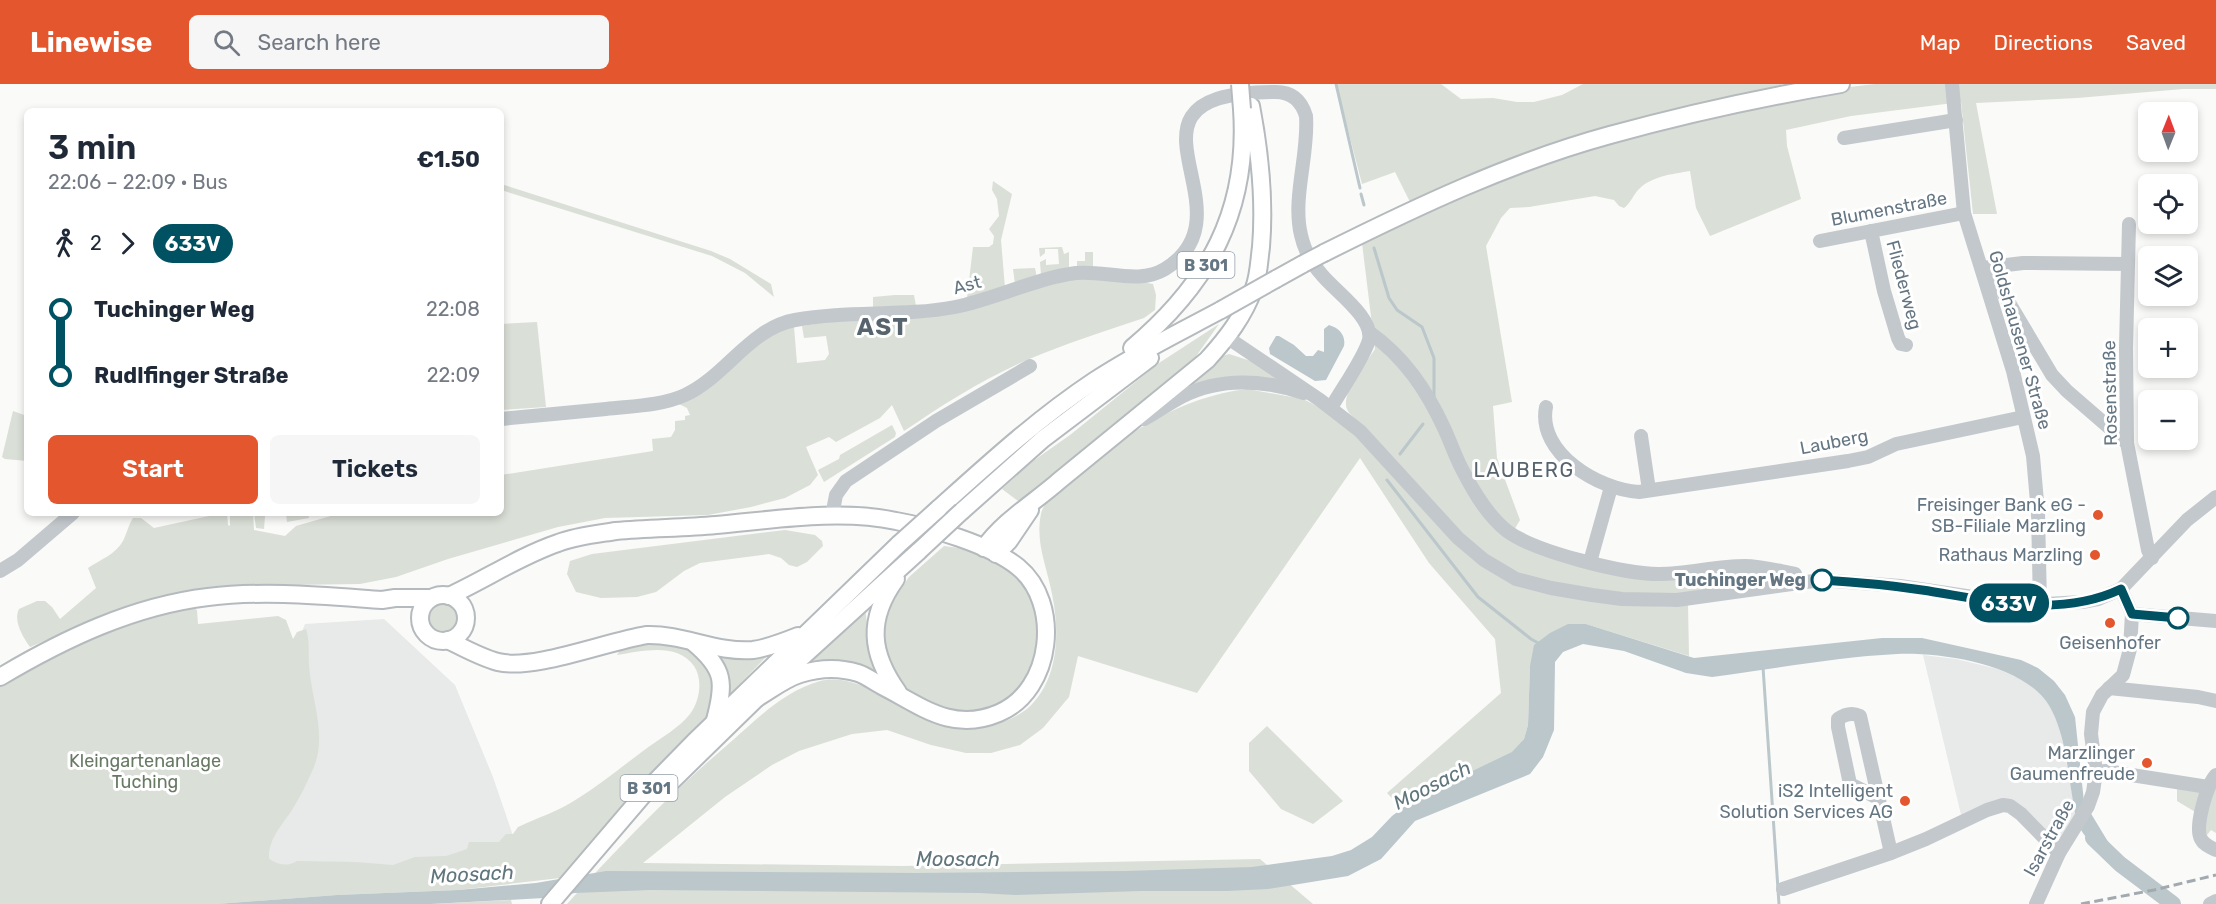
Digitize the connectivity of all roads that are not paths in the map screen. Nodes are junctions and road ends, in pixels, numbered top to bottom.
1 (1240, 84) edge
2 (1245, 84) edge
3 (1841, 84) edge
4 (1952, 85) edge
5 (1296, 90) edge
6 (1246, 107) junction
7 (1956, 120) junction
8 (1844, 138) dead end
9 (1964, 213) junction
10 (2129, 224) dead end
11 (1871, 231) junction
12 (1820, 241) dead end
13 (2128, 264) junction
14 (1982, 268) junction
15 (1217, 312) junction
16 (1369, 333) junction
17 (1228, 338) junction
18 (1906, 345) dead end
19 (1030, 366) dead end
20 (1093, 382) junction
21 (1326, 404) junction
22 (1546, 407) dead end
23 (2024, 417) junction
24 (504, 419) edge
25 (1127, 426) junction
26 (1641, 436) dead end
27 (2127, 443) junction
28 (1611, 487) junction
29 (1649, 490) junction
30 (2216, 497) edge
31 (1037, 500) junction
32 (69, 516) edge
33 (832, 516) junction
34 (1017, 530) junction
35 (990, 551) junction
36 (2152, 558) junction
37 (1590, 562) junction
38 (904, 564) junction
39 (1021, 569) junction
40 (0, 571) edge
41 (498, 571) junction
42 (1795, 574) dead end
43 (2121, 589) junction
44 (450, 596) junction
45 (431, 598) junction
46 (382, 600) junction
47 (2040, 605) junction
48 (2132, 614) junction
49 (420, 616) junction
50 (465, 619) junction
51 (2216, 621) edge
52 (805, 633) junction
53 (448, 640) junction
54 (692, 640) junction
55 (487, 658) junction
56 (0, 677) edge
57 (2109, 688) junction
58 (898, 693) junction
59 (757, 698) junction
60 (2216, 701) edge
61 (715, 720) junction
62 (2096, 772) junction
63 (2212, 781) edge
64 (1878, 798) junction
65 (2216, 850) edge
66 (1891, 853) junction
67 (2059, 853) junction
68 (588, 861) junction
69 (1783, 889) dead end
70 (2216, 901) edge
71 (550, 904) edge
72 (2036, 904) edge
73 (2210, 904) edge

1 - 6 main road, B 301, bridge
2 - 6 main road, B 301
3 - 15 main road, bridge
4 - 7 street, Goldshausener Straße
5 - 16 street
5 - 24 street, Ast
6 - 17 main road, B 301
6 - 20 main road, B 301
7 - 8 street
7 - 9 street, Goldshausener Straße
9 - 11 street, Blumenstraße
9 - 14 street, Goldshausener Straße
10 - 13 street, Rosenstraße
11 - 12 street, Blumenstraße
11 - 18 street, Fliederweg
13 - 14 street
13 - 27 street, Rosenstraße
14 - 23 street, Goldshausener Straße
14 - 27 street
15 - 20 main road, B 301
15 - 38 main road, B 301, bridge
16 - 21 street
16 - 37 street
17 - 21 street
17 - 25 main road, B 301
19 - 33 street
20 - 52 main road, B 301, bridge
21 - 25 street
21 - 47 street
22 - 28 street, Lauberg
23 - 29 street, Lauberg
23 - 47 street, Goldshausener Straße
25 - 31 main road, B 301
26 - 29 street
27 - 36 street, Rosenstraße
28 - 29 street, Lauberg
28 - 37 street
30 - 36 street
31 - 34 main road, B 301
31 - 35 main road, B 301
32 - 40 street
33 - 35 main road, B 301
33 - 41 main road, B 301
34 - 35 main road, B 301
34 - 39 main road, B 301
35 - 39 main road, B 301
36 - 43 street
37 - 42 street
38 - 58 main road, B 301
38 - 59 main road, B 301
39 - 58 main road, B 301
41 - 44 main road, B 301
41 - 50 main road, B 301
43 - 47 street
43 - 48 street, Isarstraße
44 - 45 main road
44 - 50 main road
45 - 46 main road
45 - 49 main road
46 - 49 main road
46 - 56 main road
48 - 51 street
48 - 57 street, Isarstraße
49 - 53 main road
50 - 53 main road
50 - 55 main road
52 - 54 main road, B 301
52 - 61 main road, B 301
53 - 55 main road, B 301
54 - 55 main road, B 301
54 - 61 main road
57 - 60 street
57 - 62 street, Isarstraße
58 - 59 main road, B 301
59 - 68 main road, B 301
61 - 68 main road, B 301
62 - 63 street
62 - 67 street, Isarstraße
63 - 65 street
64 - 64 street
64 - 66 street
66 - 67 street
66 - 69 street
67 - 72 street, Isarstraße
68 - 71 main road, B 301
70 - 73 street

